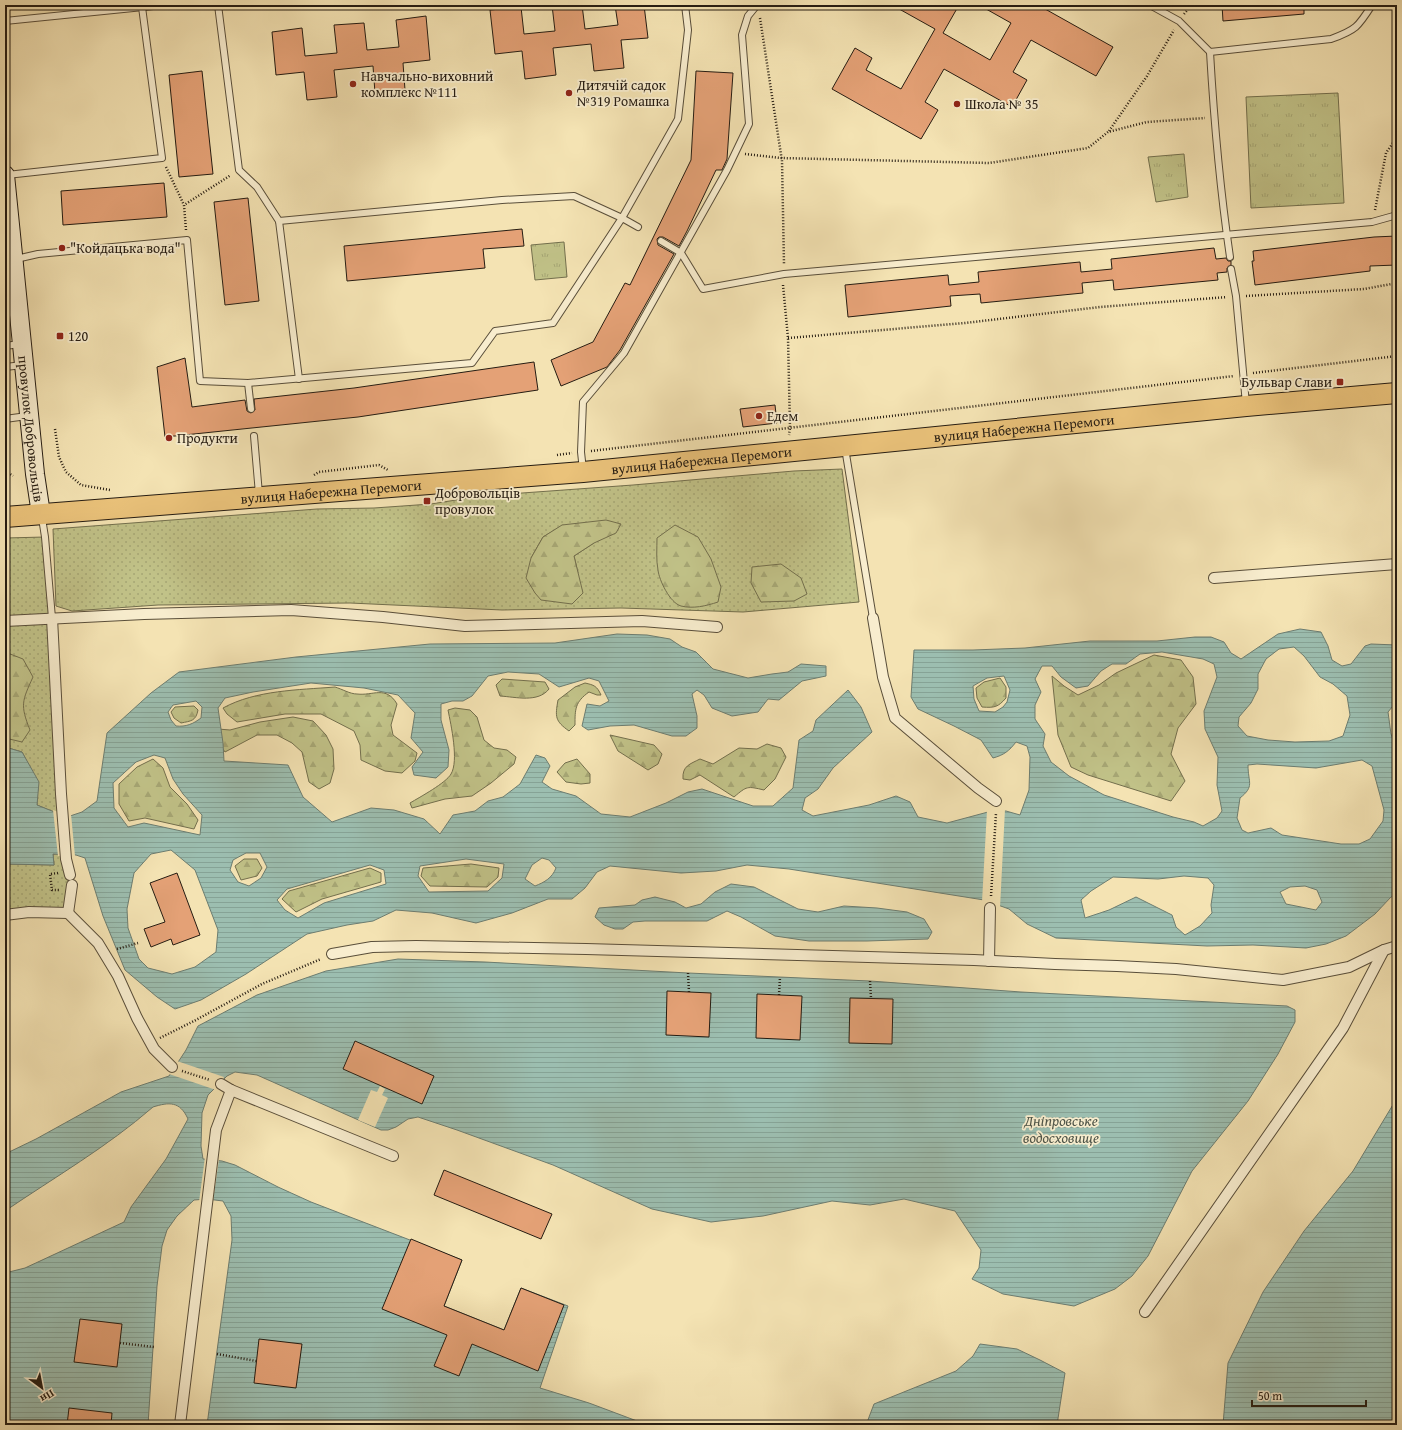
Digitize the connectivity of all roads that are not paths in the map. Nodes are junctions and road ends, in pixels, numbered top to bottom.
1 (163, 5) edge
2 (218, 5) edge
3 (685, 5) edge
4 (757, 5) edge
5 (1150, 5) edge
6 (1372, 5) edge
7 (142, 7) junction
8 (5, 21) edge
9 (1210, 52) junction
10 (5, 175) edge
11 (1397, 215) edge
12 (622, 218) junction
13 (279, 221) junction
14 (638, 227) dead end
15 (1226, 234) junction
16 (661, 241) dead end
17 (680, 253) junction
18 (1230, 257) dead end
19 (9, 260) edge
20 (1231, 269) dead end
21 (14, 345) edge
22 (24, 365) junction
23 (5, 367) edge
24 (299, 378) junction
25 (248, 383) junction
26 (1397, 393) edge
27 (1246, 406) junction
28 (251, 409) dead end
29 (29, 416) junction
30 (5, 419) edge
31 (254, 436) dead end
32 (844, 446) junction
33 (582, 462) junction
34 (259, 498) junction
35 (41, 514) junction
36 (5, 517) edge
37 (1397, 564) edge
38 (1214, 578) dead end
39 (52, 618) junction
40 (873, 618) joint
41 (5, 621) edge
42 (717, 627) dead end
43 (996, 801) road end
44 (70, 875) dead end
45 (72, 885) dead end
46 (990, 908) road end
47 (68, 913) junction
48 (5, 915) edge
49 (1397, 946) edge
50 (1384, 950) junction
51 (332, 954) road end
52 (989, 961) junction
53 (172, 1067) road end
54 (221, 1084) road end
55 (231, 1090) junction
56 (393, 1156) dead end
57 (1145, 1312) dead end
58 (180, 1425) edge

1 - 7 lane
2 - 13 lane
3 - 12 lane
4 - 17 lane
5 - 9 lane
6 - 9 lane
7 - 8 lane
7 - 10 lane
9 - 15 lane
10 - 19 main road, провулок Добровольців
11 - 15 lane
12 - 13 lane
12 - 14 lane
12 - 24 lane
13 - 24 lane
15 - 17 lane
15 - 18 lane
16 - 17 lane
17 - 33 lane
19 - 21 main road, провулок Добровольців
19 - 25 lane
20 - 27 lane
21 - 22 main road, провулок Добровольців
22 - 23 lane
22 - 29 main road, провулок Добровольців
24 - 25 lane
25 - 28 lane
26 - 27 main road, вулиця Набережна Перемоги
27 - 32 main road, вулиця Набережна Перемоги
29 - 30 lane
29 - 35 main road, провулок Добровольців
31 - 34 lane
32 - 33 main road, вулиця Набережна Перемоги
32 - 40 lane
33 - 34 main road, вулиця Набережна Перемоги
34 - 35 main road, вулиця Набережна Перемоги
35 - 36 main road, вулиця Набережна Перемоги
35 - 39 lane
37 - 38 street
39 - 41 street
39 - 42 street
39 - 44 street
40 - 43 street
45 - 47 street
46 - 52 street
47 - 48 street
47 - 53 street
49 - 50 street
50 - 52 street
50 - 57 street
51 - 52 street
54 - 55 street
55 - 56 street
55 - 58 street

